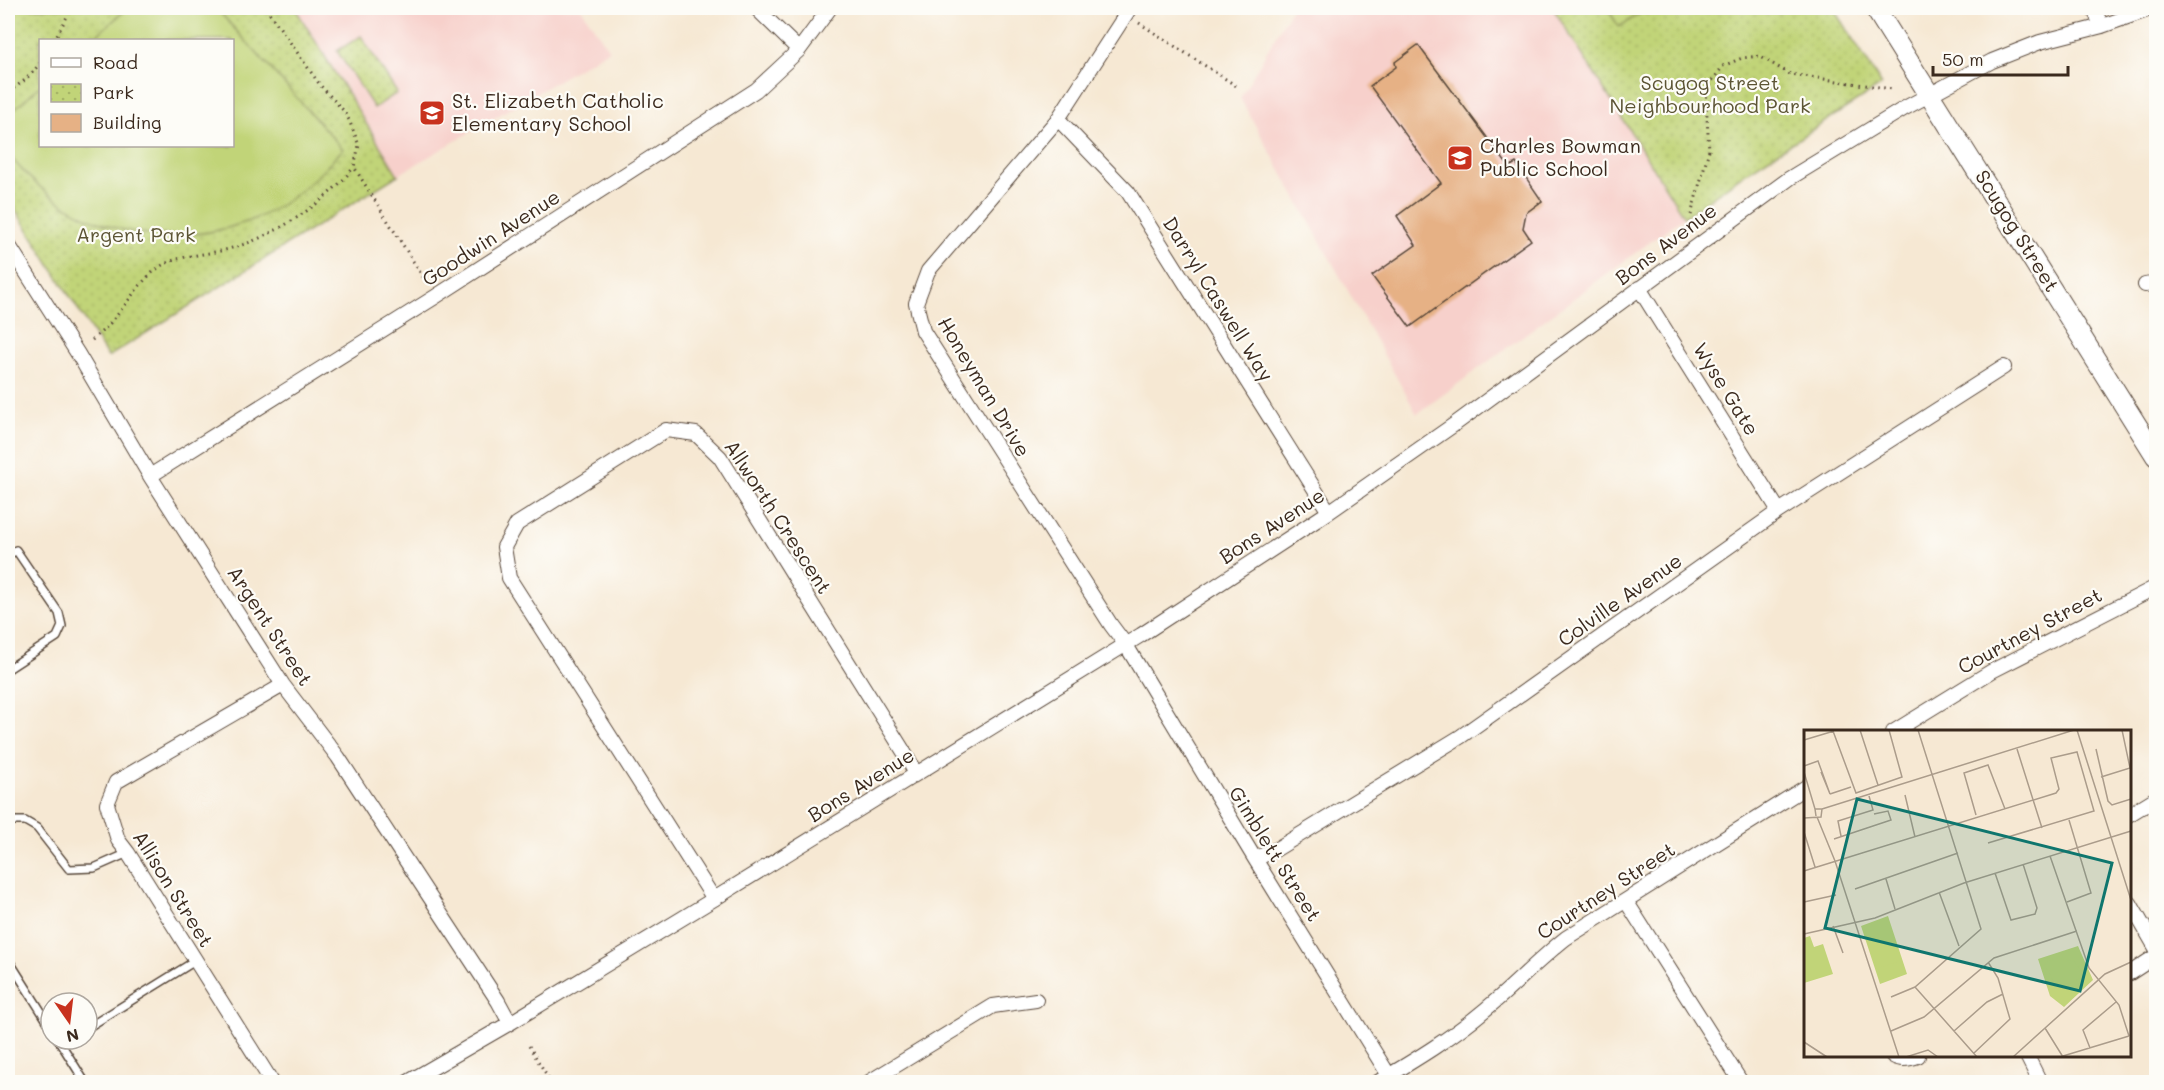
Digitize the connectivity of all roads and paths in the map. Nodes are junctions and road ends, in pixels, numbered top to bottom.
1 (72, 8) edge
2 (266, 8) edge
3 (756, 8) edge
4 (830, 8) edge
5 (1875, 8) edge
6 (2094, 8) edge
7 (2153, 8) edge
8 (1128, 11) edge
9 (2102, 26) junction
10 (55, 39) edge
11 (800, 50) junction
12 (39, 64) edge
13 (1238, 87) dead end
14 (1892, 89) dead end
15 (8, 91) edge
16 (1930, 96) junction
17 (1058, 118) junction
18 (354, 167) junction
19 (1691, 215) dead end
20 (8, 244) edge
21 (429, 286) dead end
22 (1639, 288) junction
23 (92, 340) dead end
24 (2004, 367) dead end
25 (2157, 456) edge
26 (150, 476) junction
27 (1779, 511) junction
28 (1329, 512) junction
29 (8, 556) edge
30 (2157, 587) edge
31 (1126, 645) junction
32 (8, 669) edge
33 (283, 685) junction
34 (1896, 730) edge
35 (916, 774) junction
36 (1804, 788) edge
37 (2157, 798) edge
38 (2131, 813) edge
39 (8, 821) edge
40 (128, 853) junction
41 (1255, 859) junction
42 (714, 899) junction
43 (1626, 901) junction
44 (2131, 905) edge
45 (2157, 948) edge
46 (2157, 956) edge
47 (8, 959) edge
48 (195, 961) junction
49 (2131, 972) edge
50 (1036, 1000) dead end
51 (39, 1008) edge
52 (99, 1021) edge
53 (510, 1023) junction
54 (529, 1047) dead end
55 (65, 1051) edge
56 (1895, 1057) edge
57 (1915, 1057) edge
58 (2027, 1057) edge
59 (1387, 1080) edge
60 (85, 1083) edge
61 (272, 1083) edge
62 (408, 1083) edge
63 (551, 1083) edge
64 (869, 1083) edge
65 (1741, 1083) edge
66 (2040, 1083) edge

1 - 10 path
2 - 18 path
3 - 11 street
4 - 11 street, Goodwin Avenue
5 - 16 street, Scugog Street
6 - 9 street
7 - 9 street, Bons Avenue
8 - 13 path
8 - 17 street, Honeyman Drive
9 - 16 street, Bons Avenue
11 - 26 street, Goodwin Avenue
12 - 15 path
14 - 19 path
16 - 22 street, Bons Avenue
16 - 25 street, Scugog Street
17 - 28 street, Darryl Caswell Way
17 - 31 street, Honeyman Drive
18 - 21 path
18 - 23 path
20 - 26 street, Argent Street
22 - 27 street, Wyse Gate
22 - 28 street, Bons Avenue
24 - 27 street, Colville Avenue
26 - 33 street, Argent Street
27 - 41 street, Colville Avenue
28 - 31 street, Bons Avenue
29 - 32 lane
30 - 34 street, Courtney Street
31 - 35 street, Bons Avenue
31 - 41 street, Gimblett Street
33 - 40 street, Allison Street
33 - 53 street, Argent Street
35 - 42 street, Bons Avenue
35 - 42 street, Allworth Crescent
36 - 43 street, Courtney Street
37 - 38 street
39 - 40 lane
40 - 48 street, Allison Street
41 - 59 street, Gimblett Street
42 - 53 street, Bons Avenue
43 - 59 street, Courtney Street
43 - 65 street
44 - 45 street
46 - 49 street
47 - 51 lane
48 - 52 lane
48 - 61 street, Allison Street
50 - 64 street
53 - 62 street, Bons Avenue
54 - 63 path
55 - 60 lane
56 - 57 street
58 - 66 street

